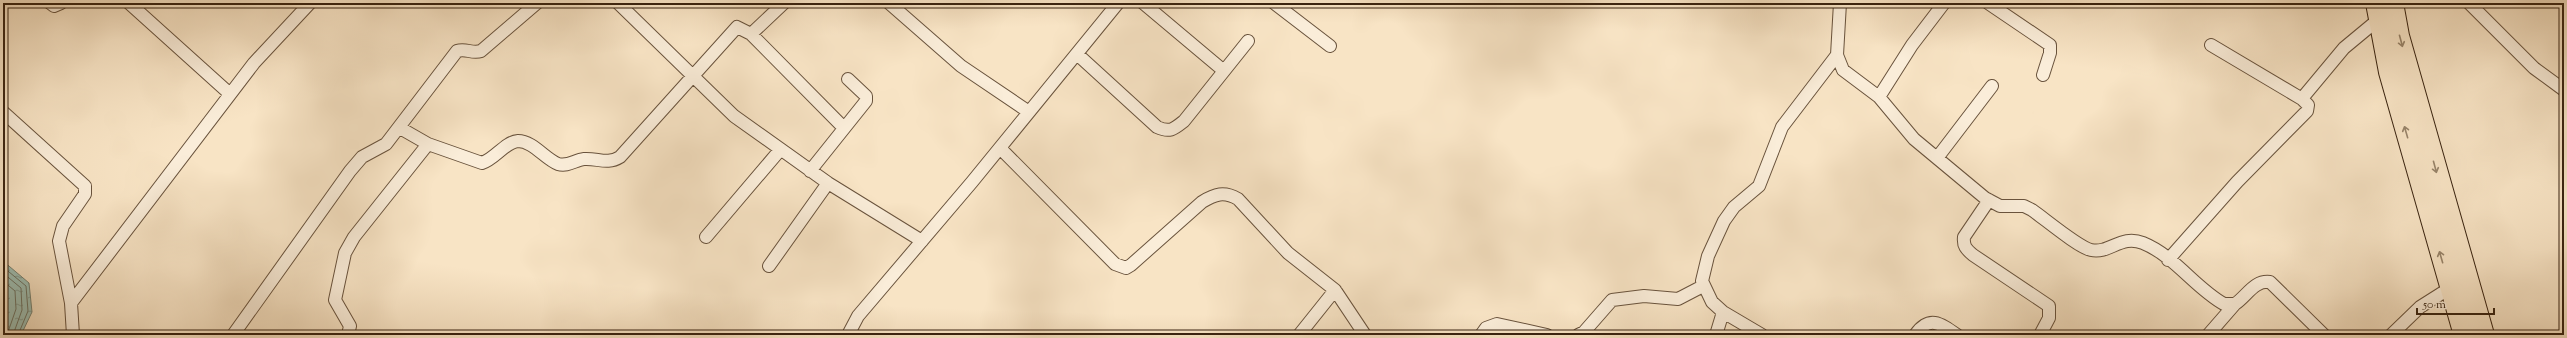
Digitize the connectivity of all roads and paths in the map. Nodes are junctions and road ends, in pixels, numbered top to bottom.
1 (50, 3) edge
2 (61, 3) edge
3 (129, 3) edge
4 (310, 3) edge
5 (537, 3) edge
6 (618, 3) edge
7 (784, 3) edge
8 (889, 3) edge
9 (1118, 3) edge
10 (1143, 3) edge
11 (1274, 3) edge
12 (1840, 3) edge
13 (1944, 3) edge
14 (1988, 3) edge
15 (2393, 3) edge
16 (2469, 3) edge
17 (2377, 11) edge
18 (751, 34) junction
19 (1248, 41) dead end
20 (2211, 45) dead end
21 (1330, 46) dead end
22 (1077, 54) junction
23 (1837, 55) junction
24 (1224, 71) junction
25 (692, 75) junction
26 (2043, 75) dead end
27 (848, 79) dead end
28 (1992, 86) dead end
29 (2564, 90) edge
30 (230, 94) junction
31 (1879, 97) junction
32 (2302, 99) junction
33 (3, 112) edge
34 (1029, 112) junction
35 (400, 128) junction
36 (844, 128) junction
37 (428, 144) junction
38 (1000, 148) junction
39 (780, 150) junction
40 (1937, 158) junction
41 (810, 171) junction
42 (828, 183) junction
43 (1988, 200) junction
44 (706, 237) dead end
45 (922, 241) junction
46 (2168, 260) junction
47 (769, 266) dead end
48 (1703, 286) junction
49 (2450, 288) junction
50 (1335, 290) junction
51 (71, 303) junction
52 (2235, 304) junction
53 (1723, 312) junction
54 (73, 335) edge
55 (234, 335) edge
56 (348, 335) edge
57 (848, 335) edge
58 (1299, 335) edge
59 (1365, 335) edge
60 (1481, 335) edge
61 (1548, 335) edge
62 (1578, 335) edge
63 (1716, 335) edge
64 (1762, 335) edge
65 (1915, 335) edge
66 (1957, 335) edge
67 (2040, 335) edge
68 (2208, 335) edge
69 (2324, 335) edge
70 (2392, 335) edge
71 (2464, 335) edge
72 (2484, 335) edge

1 - 2 street
3 - 30 street
4 - 30 street
5 - 35 street
6 - 25 street
7 - 18 street
8 - 34 street
9 - 22 street
10 - 24 street
11 - 21 street
12 - 23 street
13 - 31 street
14 - 26 street
15 -> 72 highway
16 - 29 street
17 - 32 street
49 -> 17 highway
18 - 25 street
18 - 36 street
19 - 24 street
20 - 32 street
22 - 24 street
22 - 34 street
23 - 31 street
23 - 48 street
25 - 37 street
25 - 39 street
27 - 36 street
28 - 40 street
30 - 51 street
31 - 40 street
32 - 46 street
33 - 51 street
34 - 38 street
35 - 37 street
35 - 55 street
36 - 41 street
37 - 56 street
38 - 45 street
38 - 50 street
39 - 41 street
39 - 44 street
40 - 43 street
41 - 42 street
42 - 45 street
42 - 47 street
43 - 46 street
43 - 67 street
45 - 57 street
46 - 52 street
48 - 53 street
48 - 62 street
49 - 70 street
49 - 71 highway
50 - 58 street
50 - 59 street
51 - 54 street
52 - 68 street
52 - 69 street
53 - 63 street
53 - 64 street
60 - 61 street
65 - 66 street

